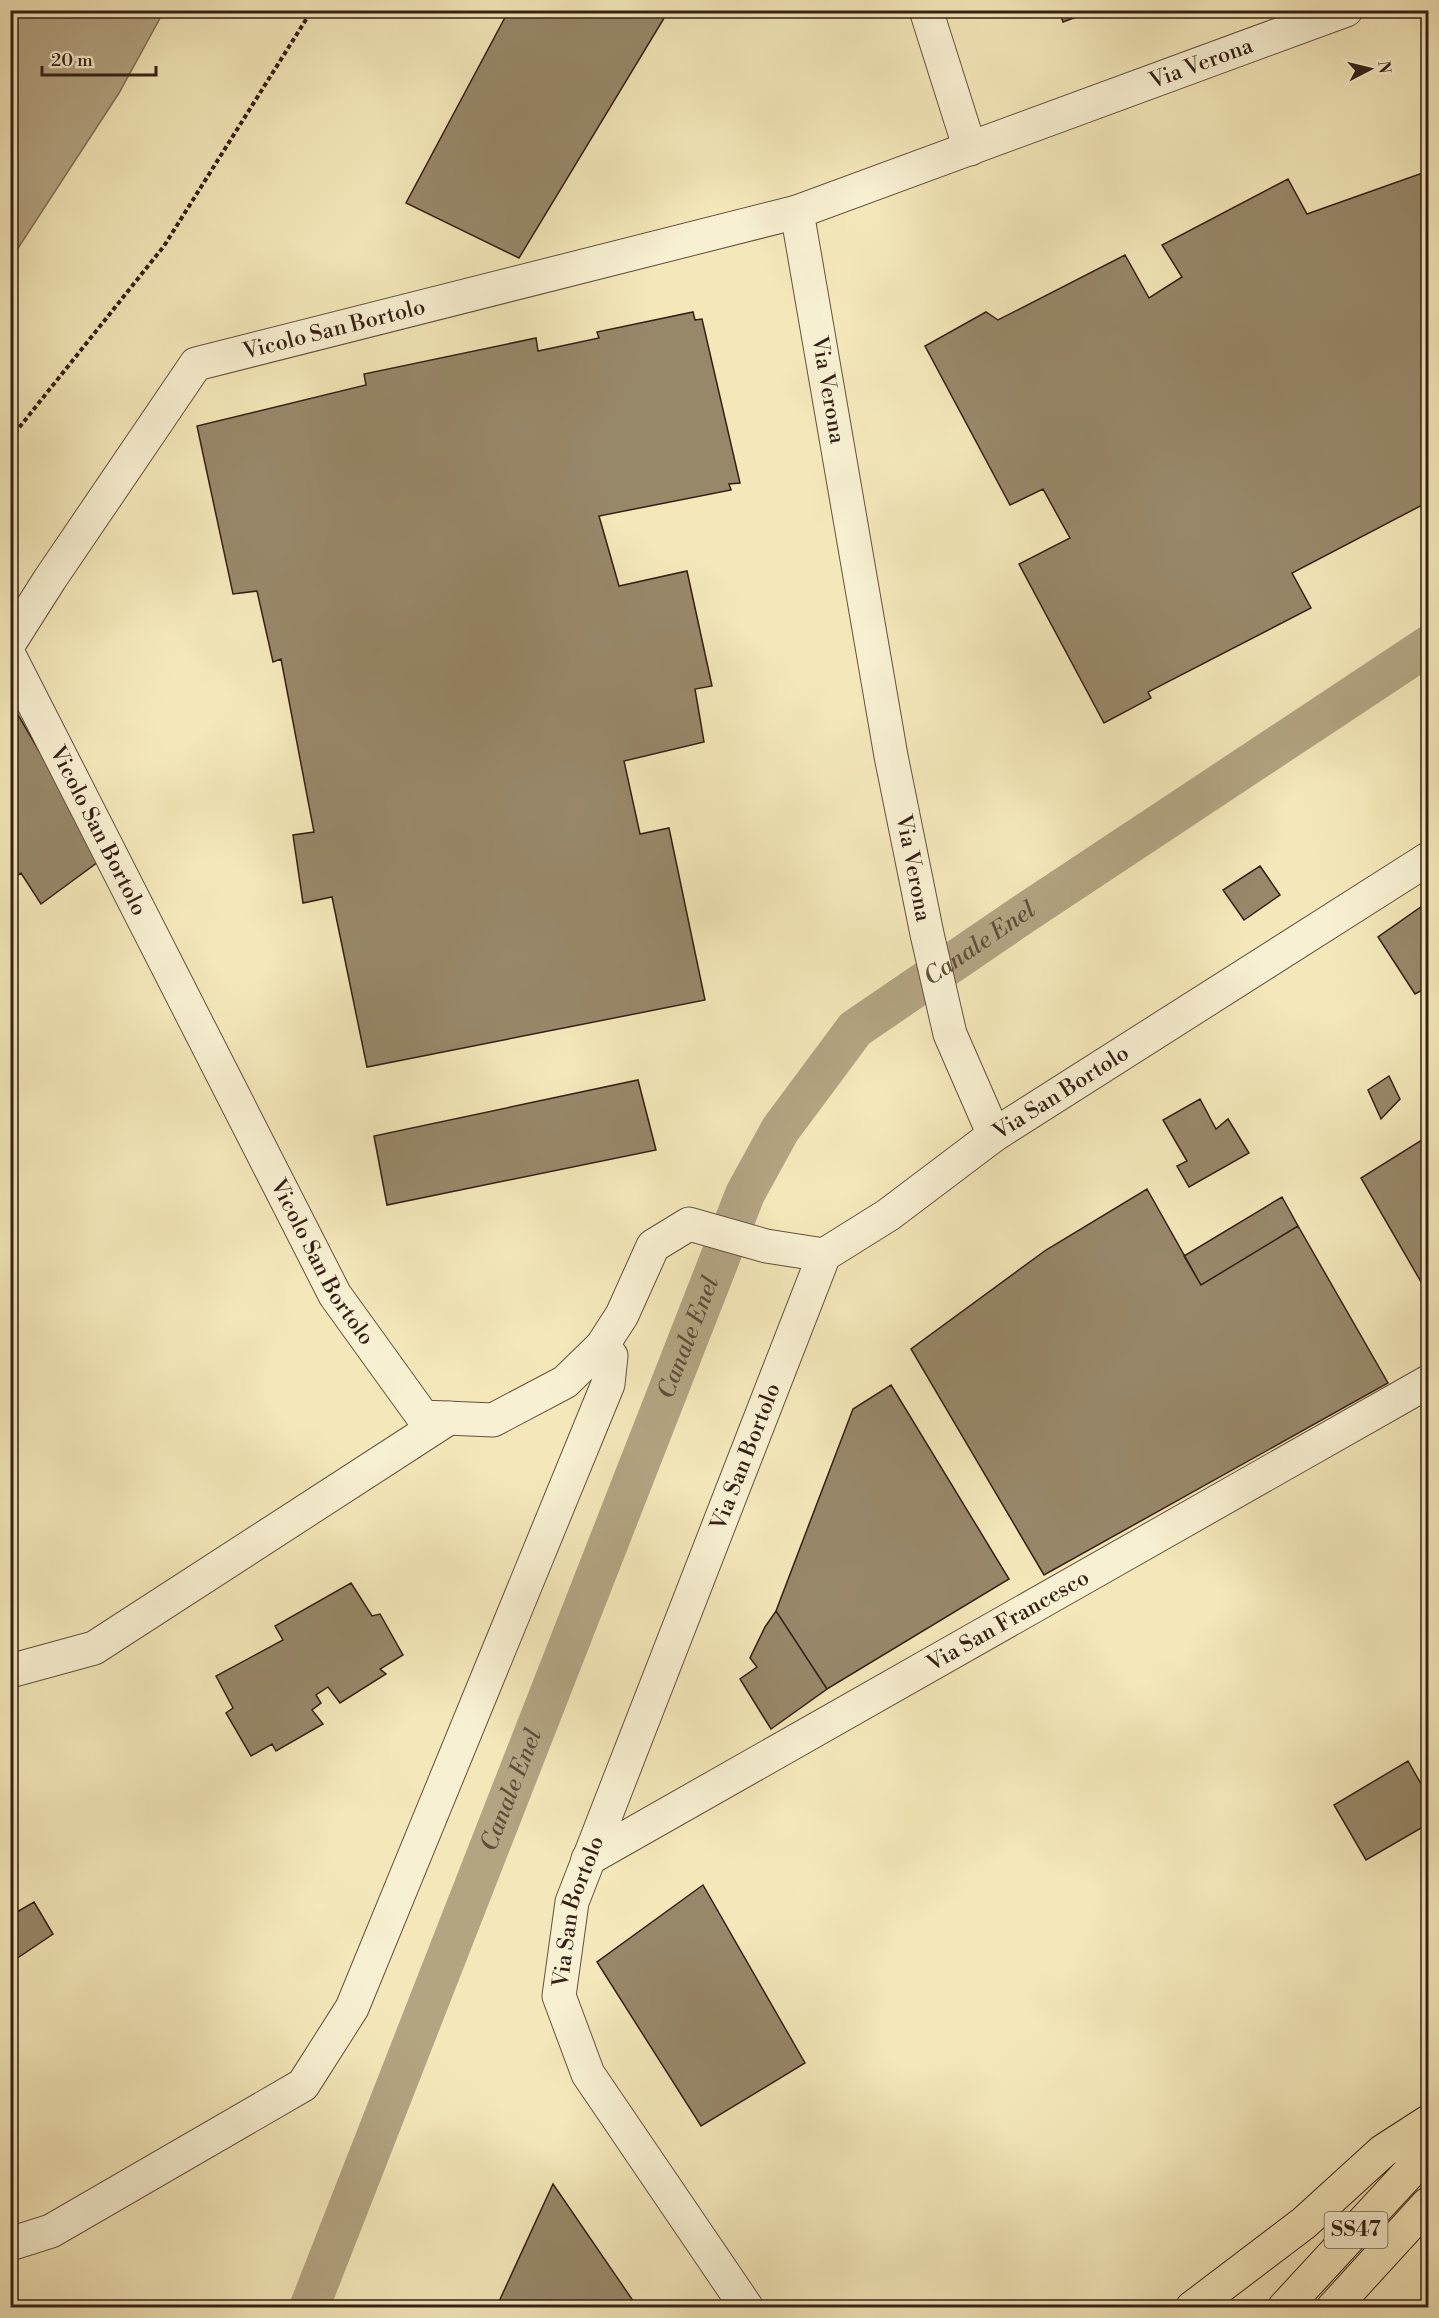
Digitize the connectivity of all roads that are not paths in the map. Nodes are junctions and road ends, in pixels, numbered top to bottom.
1 (926, 10) edge
2 (1346, 10) edge
3 (970, 149) junction
4 (797, 212) junction
5 (10, 642) edge
6 (10, 657) edge
7 (1428, 860) edge
8 (994, 1135) junction
9 (824, 1255) junction
10 (602, 1346) junction
11 (1428, 1382) edge
12 (449, 1418) junction
13 (10, 1671) edge
14 (588, 1859) junction
15 (1428, 2122) edge
16 (1428, 2152) edge
17 (1428, 2204) edge
18 (10, 2244) edge
19 (747, 2307) edge
20 (1192, 2307) edge
21 (1284, 2307) edge
22 (1333, 2307) edge

1 - 3 street
2 - 3 street, Via Verona
3 - 4 street, Via Verona
4 - 5 street, Vicolo San Bortolo
4 - 8 street, Via Verona
6 - 12 street, Vicolo San Bortolo
7 - 8 street, Via San Bortolo
8 - 9 street, Via San Bortolo
9 - 10 street, Vicolo San Bortolo
9 - 14 street, Via San Bortolo
10 - 12 street, Vicolo San Bortolo
10 - 18 street
11 - 14 street, Via San Francesco
12 - 13 street
14 - 19 street, Via San Bortolo
15 - 20 highway
16 - 21 highway, SS47
17 - 22 highway, SS47

